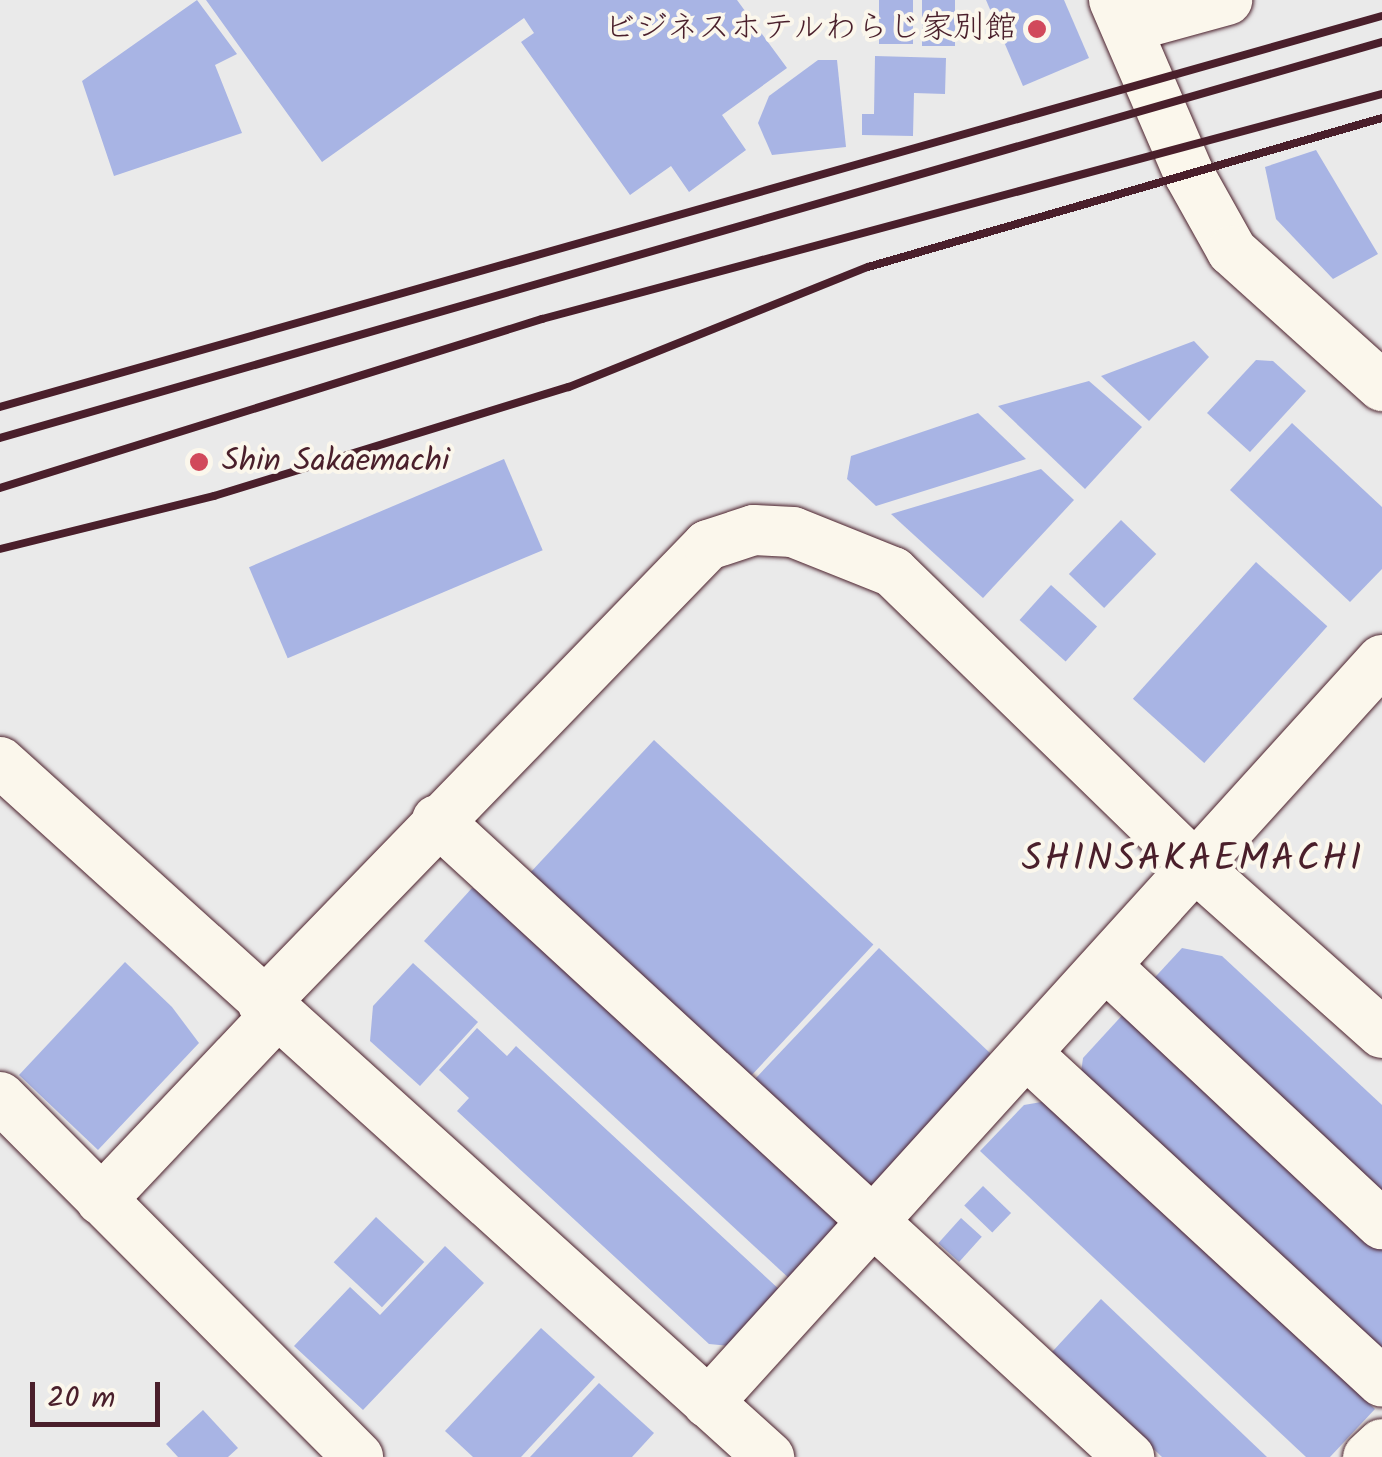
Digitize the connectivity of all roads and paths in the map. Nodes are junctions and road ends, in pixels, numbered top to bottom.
1 (1227, 0) edge
2 (1122, 14) edge
3 (1382, 386) edge
4 (1382, 660) edge
5 (0, 762) edge
6 (437, 820) junction
7 (1197, 868) junction
8 (1108, 968) junction
9 (270, 1009) junction
10 (1382, 1033) edge
11 (1027, 1054) junction
12 (0, 1098) edge
13 (100, 1200) junction
14 (875, 1218) junction
15 (1382, 1224) edge
16 (1382, 1382) edge
17 (708, 1403) junction
18 (1382, 1444) edge
19 (358, 1457) edge
20 (769, 1457) edge
21 (1129, 1457) edge
22 (1368, 1457) edge

1 - 2 street
2 - 3 street
4 - 7 street
5 - 9 street
6 - 7 street
6 - 9 street
6 - 14 street
7 - 8 street
7 - 10 street
8 - 11 street
8 - 15 street
9 - 13 street
9 - 17 street
11 - 14 street
11 - 16 street
12 - 13 street
13 - 19 street
14 - 17 street
14 - 21 street
17 - 20 street
18 - 22 street

